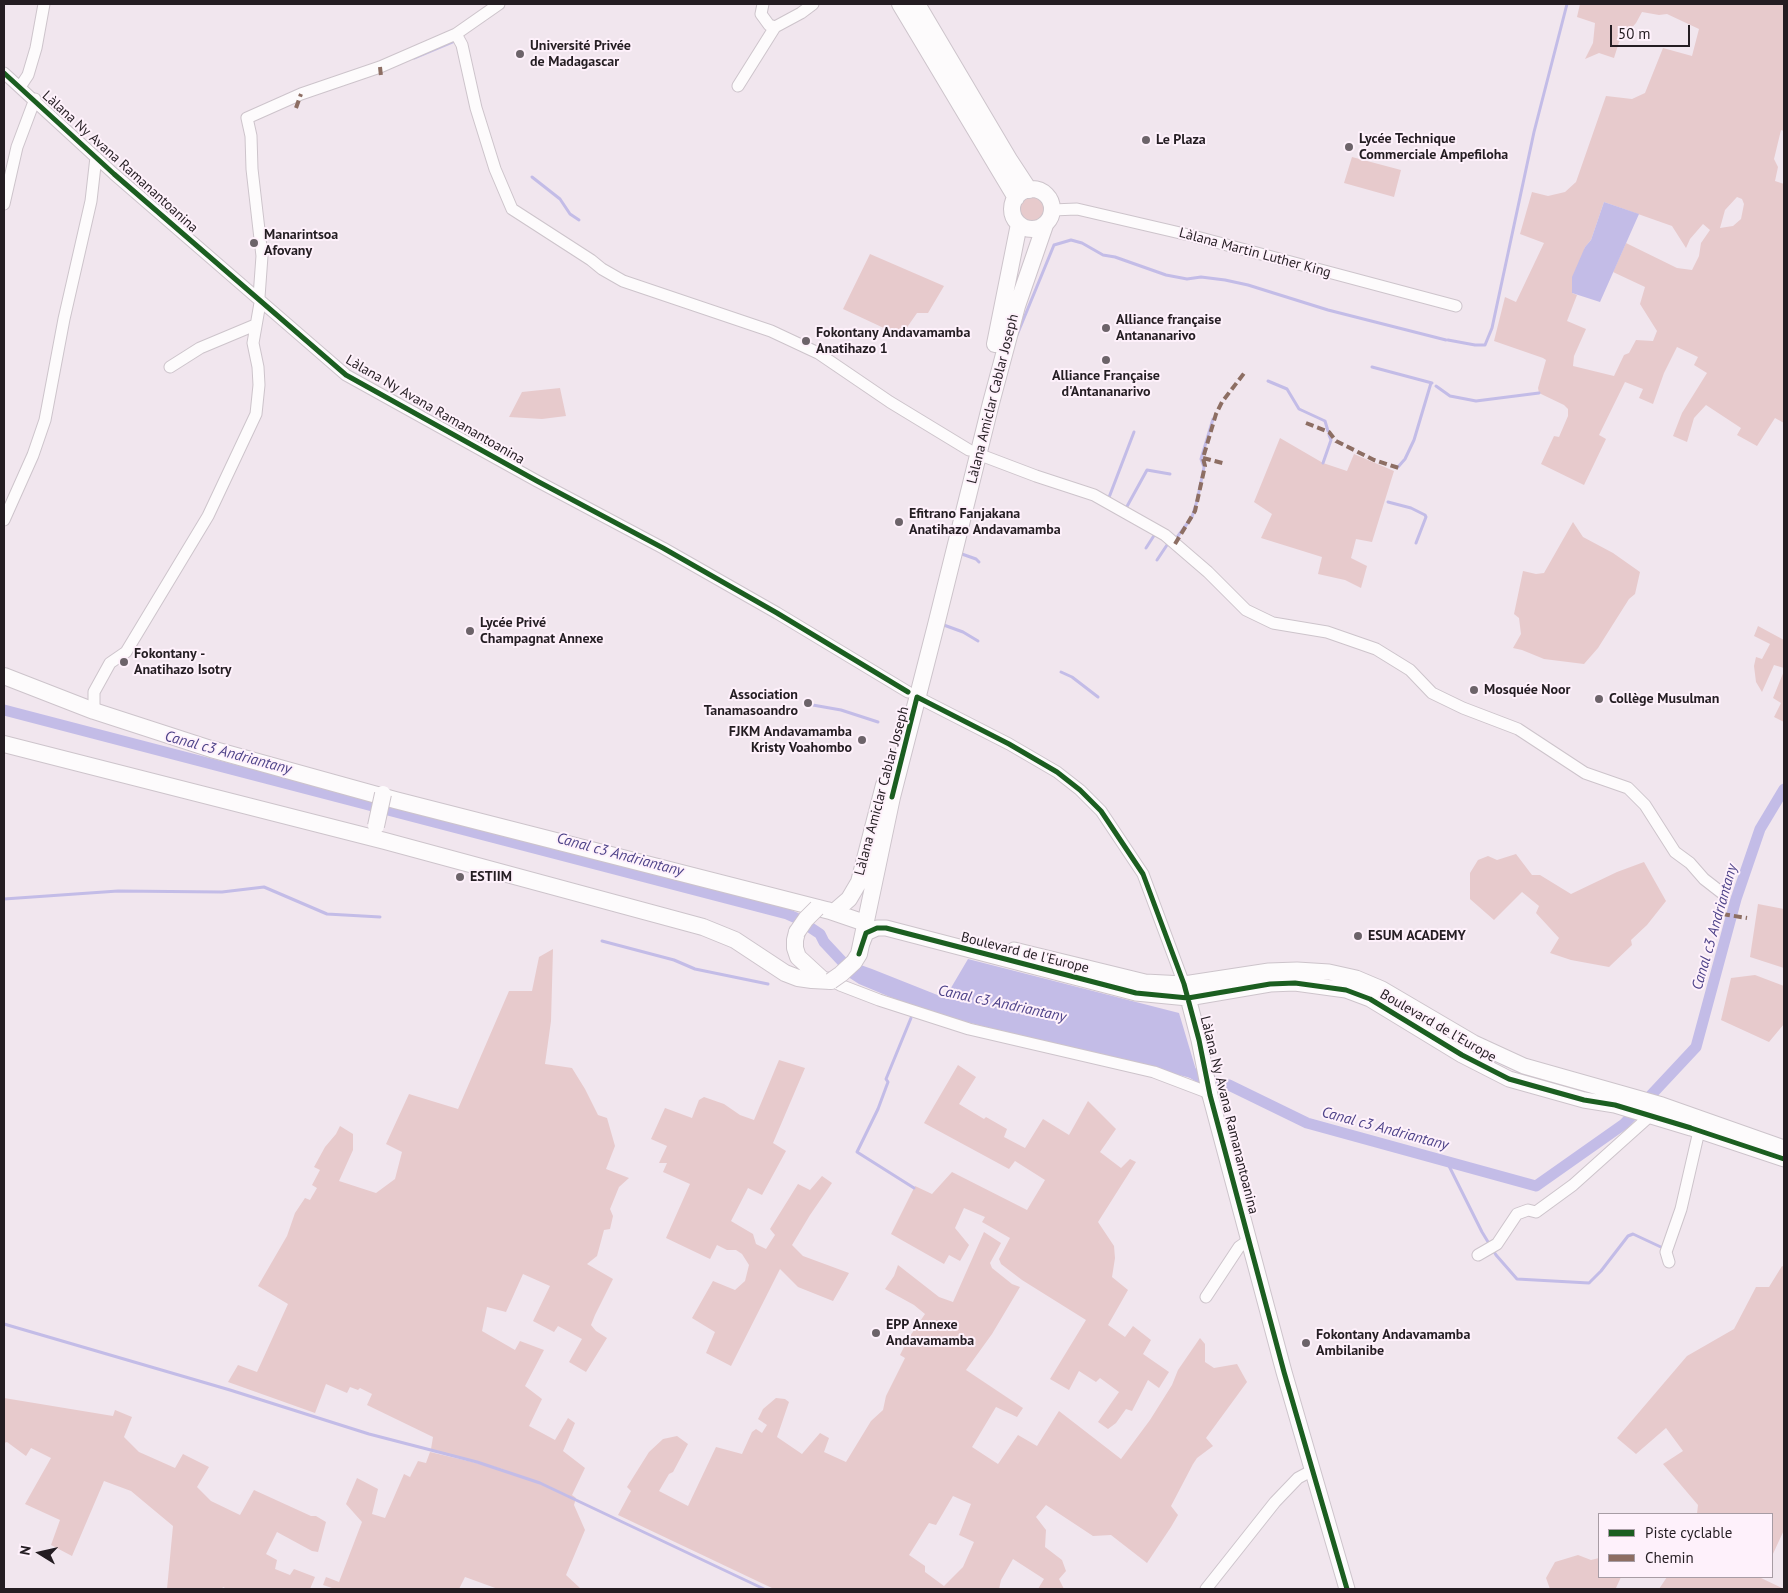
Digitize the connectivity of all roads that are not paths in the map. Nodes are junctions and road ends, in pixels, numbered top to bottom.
1 (44, 4) edge
2 (499, 4) edge
3 (763, 4) edge
4 (813, 4) edge
5 (900, 4) edge
6 (917, 4) edge
7 (775, 27) junction
8 (459, 40) junction
9 (4, 73) edge
10 (738, 86) dead end
11 (20, 87) junction
12 (35, 99) junction
13 (96, 157) junction
14 (1022, 194) junction
15 (4, 204) edge
16 (1049, 217) junction
17 (1019, 224) junction
18 (260, 303) junction
19 (1456, 306) dead end
20 (256, 325) junction
21 (170, 367) dead end
22 (974, 452) junction
23 (4, 520) edge
24 (4, 676) edge
25 (912, 695) junction
26 (94, 711) junction
27 (4, 744) edge
28 (389, 797) junction
29 (384, 841) junction
30 (1722, 893) dead end
31 (834, 912) junction
32 (865, 923) junction
33 (856, 958) junction
34 (827, 980) junction
35 (1186, 991) junction
36 (1208, 1088) junction
37 (1648, 1116) junction
38 (1699, 1131) junction
39 (1784, 1148) edge
40 (1784, 1159) edge
41 (1249, 1240) junction
42 (1485, 1250) dead end
43 (1669, 1262) dead end
44 (1206, 1297) dead end
45 (1313, 1470) junction
46 (1206, 1589) edge
47 (1348, 1589) edge

1 - 11 street
2 - 8 street
3 - 7 street
4 - 7 street
5 - 14 main road
6 - 14 main road
7 - 10 street
8 - 18 street
8 - 22 street
9 - 11 street, Làlana Ny Avana Ramanantoanina
11 - 12 street, Làlana Ny Avana Ramanantoanina
12 - 13 street, Làlana Ny Avana Ramanantoanina
12 - 15 street
13 - 18 street, Làlana Ny Avana Ramanantoanina
13 - 23 street
14 - 16 main road
14 - 17 main road
16 - 17 main road
16 - 19 street, Làlana Martin Luther King
16 - 22 main road, Làlana Amiclar Cablar Joseph
17 - 22 main road, Làlana Amiclar Cablar Joseph
18 - 20 street
18 - 25 street, Làlana Ny Avana Ramanantoanina
20 - 21 street
20 - 26 street
22 - 25 main road, Làlana Amiclar Cablar Joseph
22 - 30 street
24 - 26 main road
25 - 31 main road, Làlana Amiclar Cablar Joseph
25 - 32 main road, Làlana Amiclar Cablar Joseph
25 - 35 street, Làlana Ny Avana Ramanantoanina
26 - 28 main road
27 - 29 main road
28 - 29 main road, bridge
28 - 31 main road
29 - 34 main road
31 - 32 main road
31 - 34 main road, bridge
32 - 33 main road, Làlana Amiclar Cablar Joseph
32 - 35 street, Boulevard de l'Europe
33 - 34 main road, bridge
33 - 35 street
34 - 36 street
35 - 36 street, Làlana Ny Avana Ramanantoanina
35 - 37 street, Boulevard de l'Europe
35 - 39 street, Boulevard de l'Europe
36 - 41 street, Làlana Ny Avana Ramanantoanina
37 - 38 street, Boulevard de l'Europe
37 - 42 street
38 - 40 street, Boulevard de l'Europe
38 - 43 street
41 - 44 street
41 - 45 street, Làlana Ny Avana Ramanantoanina
45 - 46 street
45 - 47 street, Làlana Ny Avana Ramanantoanina

